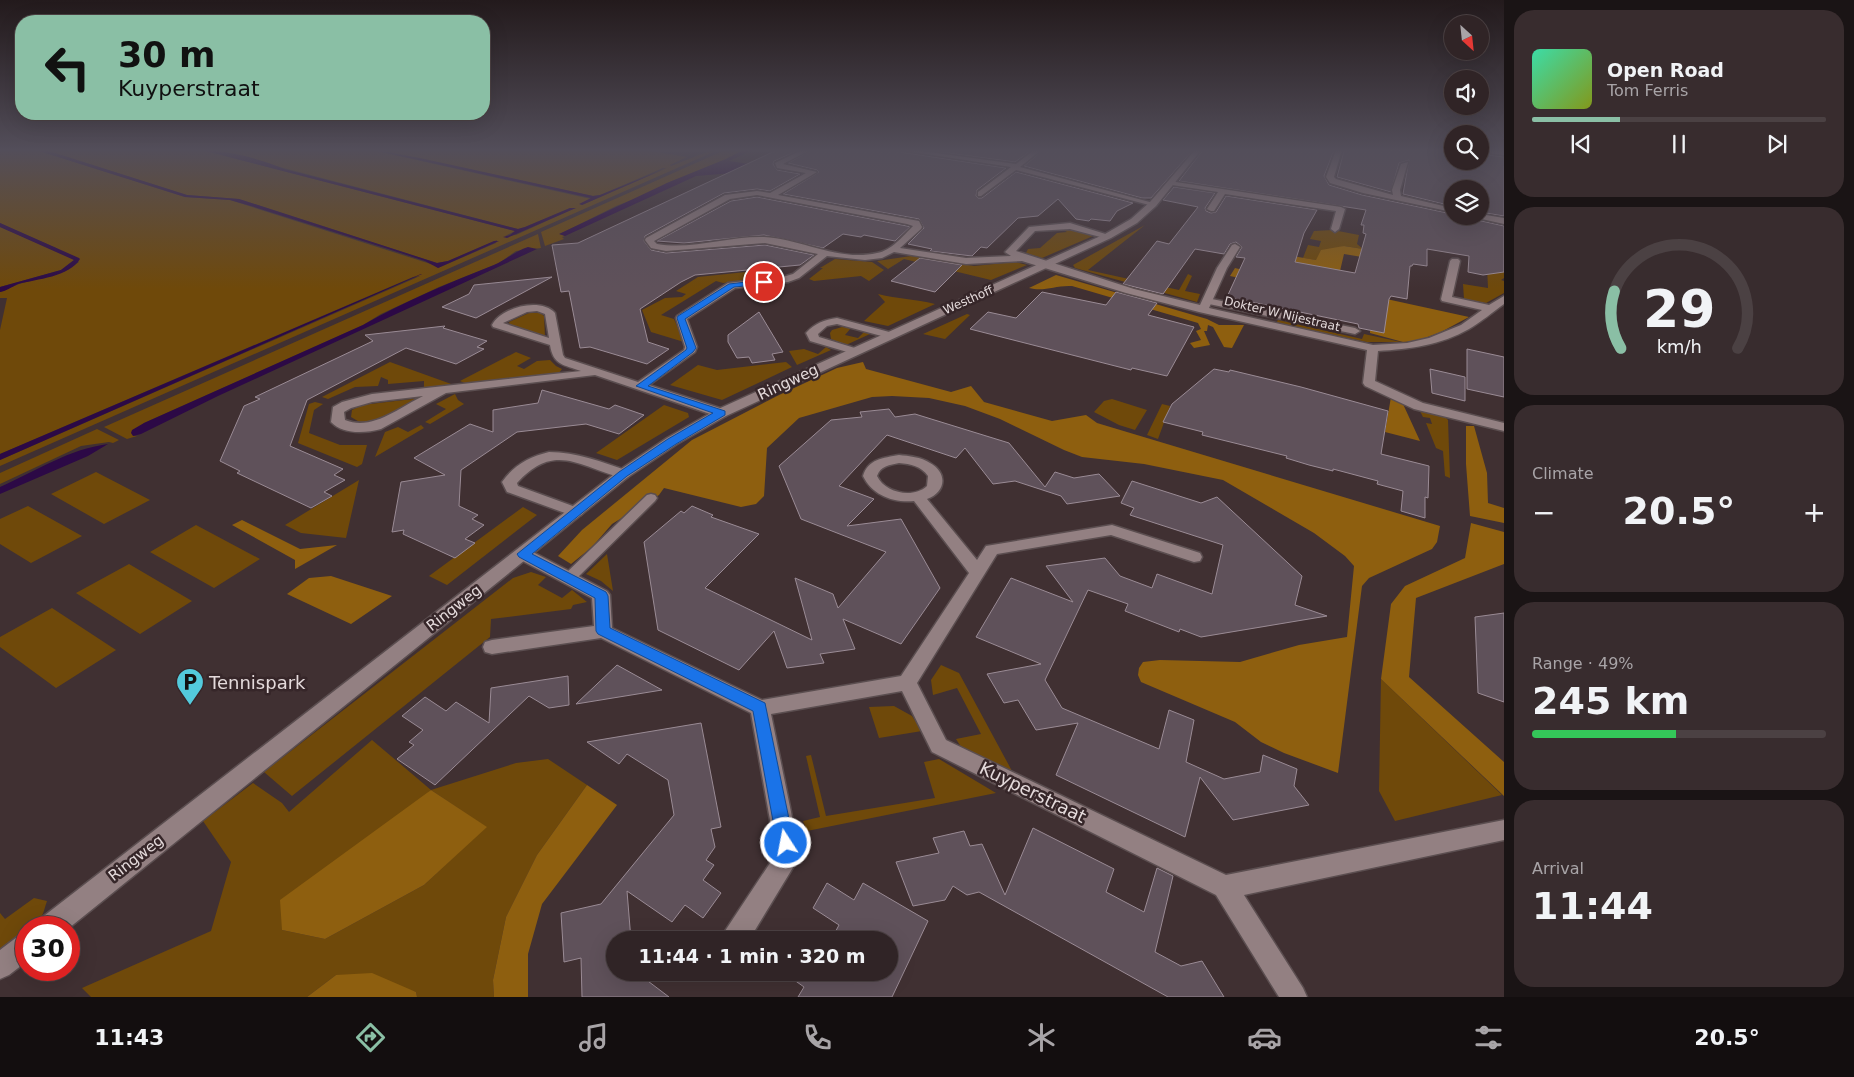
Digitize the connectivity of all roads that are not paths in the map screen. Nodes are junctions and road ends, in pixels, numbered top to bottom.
1 (731, 197) edge
2 (773, 197) edge
3 (1125, 197) edge
4 (1160, 197) edge
5 (1219, 197) edge
6 (1259, 197) edge
7 (1396, 197) edge
8 (1153, 204) junction
9 (1444, 208) edge
10 (1211, 209) dead end
11 (1489, 218) edge
12 (1504, 222) edge
13 (1335, 229) dead end
14 (1108, 236) junction
15 (1235, 247) dead end
16 (891, 249) junction
17 (826, 252) junction
18 (1023, 258) junction
19 (1455, 261) dead end
20 (1048, 265) junction
21 (1504, 299) edge
22 (1205, 305) junction
23 (1490, 308) junction
24 (1355, 331) dead end
25 (889, 335) junction
26 (554, 343) junction
27 (1373, 348) junction
28 (854, 351) junction
29 (595, 373) junction
30 (640, 386) junction
31 (443, 390) junction
32 (721, 413) junction
33 (1504, 427) edge
34 (623, 474) junction
35 (918, 497) dead end
36 (651, 498) dead end
37 (576, 512) junction
38 (523, 554) junction
39 (1194, 557) dead end
40 (978, 573) junction
41 (569, 578) junction
42 (603, 631) junction
43 (492, 647) dead end
44 (907, 683) junction
45 (760, 708) junction
46 (1504, 830) edge
47 (1225, 886) junction
48 (64, 916) edge
49 (740, 931) edge
50 (15, 954) edge
51 (0, 966) edge
52 (1294, 997) edge

1 - 17 street
2 - 16 street
3 - 8 street
4 - 8 street
5 - 10 street
6 - 13 street
7 - 9 street
8 - 14 street
11 - 12 street
14 - 18 street
14 - 20 street
15 - 22 street
16 - 17 street
16 - 18 street, Dokter W Nijestraat
17 - 30 street
18 - 20 street, Dokter W Nijestraat
19 - 23 street
20 - 22 street, Dokter W Nijestraat
20 - 25 street, Westhoff
21 - 23 street, Dokter W Nijestraat
22 - 24 lane
22 - 27 street, Dokter W Nijestraat
23 - 27 street, Dokter W Nijestraat
25 - 28 street, Ringweg
25 - 28 street
26 - 26 street
26 - 29 street
27 - 33 street
28 - 32 street, Ringweg
29 - 30 street
29 - 31 street
30 - 32 street
31 - 31 street
32 - 34 street, Ringweg
34 - 37 street, Ringweg
34 - 37 street
35 - 40 street
36 - 41 lane
37 - 38 street, Ringweg
38 - 41 street
38 - 48 street, Ringweg
39 - 40 street
40 - 44 street
41 - 42 street
42 - 43 street
42 - 45 street
44 - 45 street
44 - 47 street, Kuyperstraat
45 - 49 street
46 - 47 street
47 - 52 street
50 - 51 street

